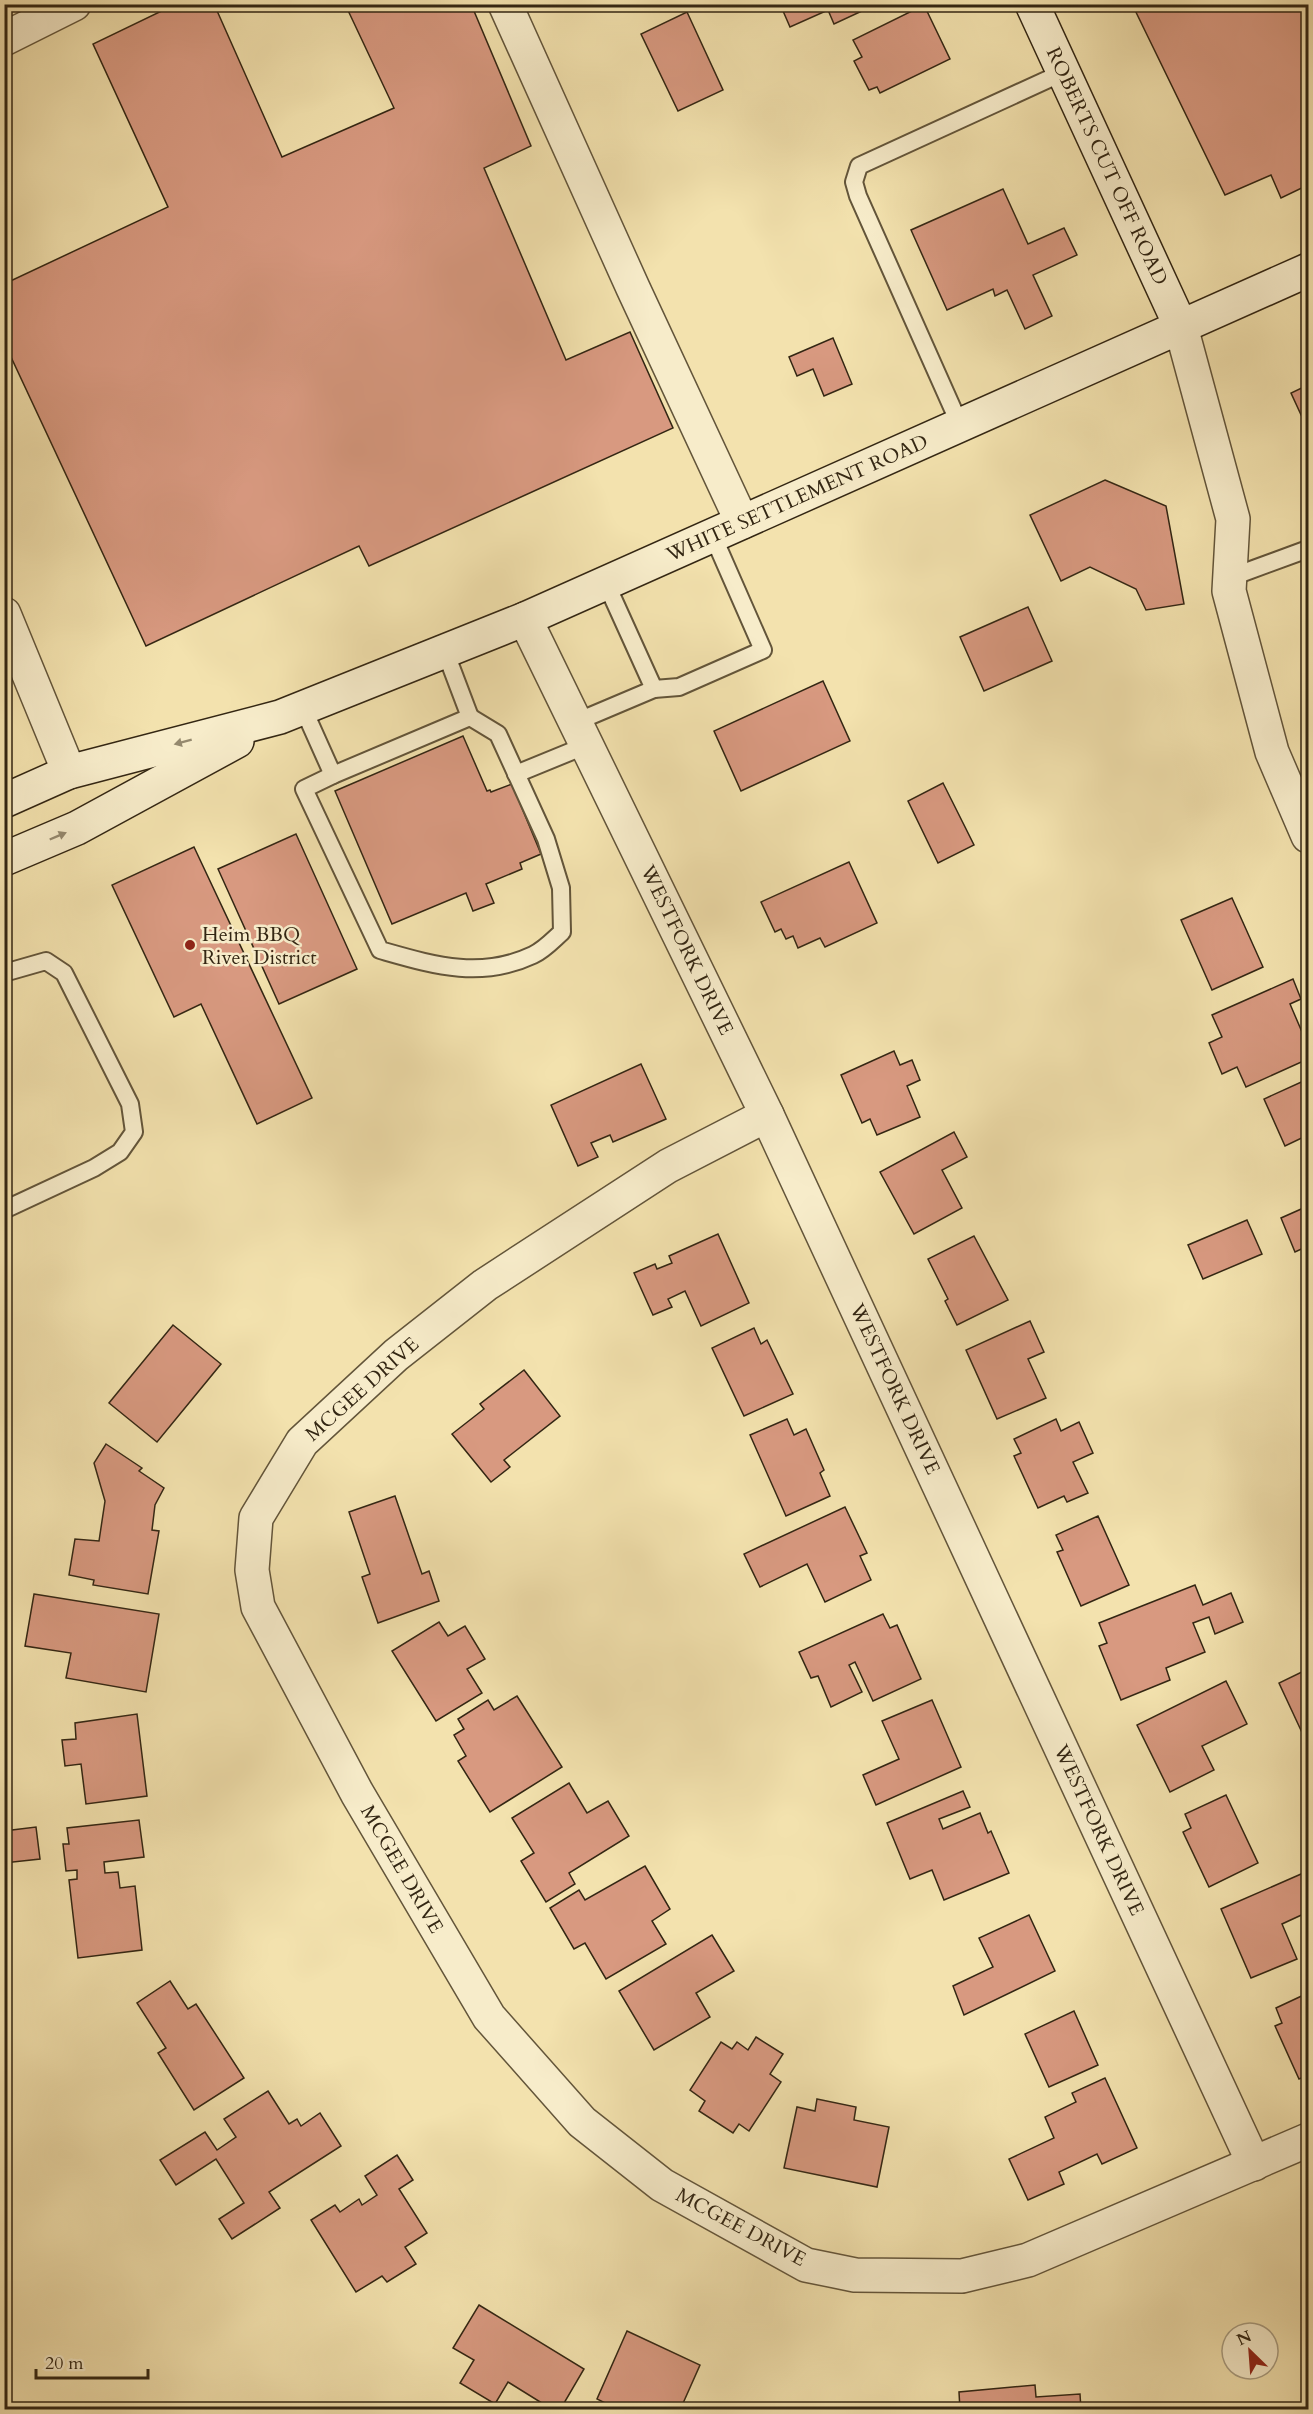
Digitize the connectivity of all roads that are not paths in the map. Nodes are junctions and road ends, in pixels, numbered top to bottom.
1 (74, 4) edge
2 (505, 4) edge
3 (1032, 4) edge
4 (4, 39) edge
5 (1064, 72) junction
6 (1308, 270) edge
7 (1181, 327) junction
8 (960, 425) junction
9 (742, 522) junction
10 (713, 536) junction
11 (1308, 549) edge
12 (1229, 578) junction
13 (606, 584) junction
14 (4, 614) edge
15 (525, 619) junction
16 (445, 651) junction
17 (654, 689) junction
18 (292, 712) junction
19 (470, 717) junction
20 (581, 733) junction
21 (69, 772) junction
22 (516, 774) junction
23 (333, 775) junction
24 (4, 801) edge
25 (1308, 836) edge
26 (4, 858) edge
27 (5, 971) edge
28 (768, 1115) junction
29 (4, 1210) edge
30 (1308, 2140) edge
31 (1254, 2164) junction

1 - 4 street
2 - 9 street
3 - 5 street, ROBERTS CUT OFF ROAD
5 - 7 street, ROBERTS CUT OFF ROAD
5 - 8 lane
6 - 7 street, WHITE SETTLEMENT ROAD
7 - 8 street, WHITE SETTLEMENT ROAD
7 - 12 street, ROBERTS CUT OFF ROAD
8 - 9 street, WHITE SETTLEMENT ROAD
9 - 10 street, WHITE SETTLEMENT ROAD
10 - 13 street, WHITE SETTLEMENT ROAD
10 - 17 lane
11 - 12 lane
12 - 25 street, ROBERTS CUT OFF ROAD
13 - 15 street, WHITE SETTLEMENT ROAD
13 - 17 lane
14 - 21 street
15 - 16 street, WHITE SETTLEMENT ROAD
15 - 20 street, WESTFORK DRIVE
16 - 18 street, WHITE SETTLEMENT ROAD
16 - 19 lane
17 - 20 lane
18 -> 21 street, WHITE SETTLEMENT ROAD
18 - 23 lane
26 -> 18 street, WHITE SETTLEMENT ROAD
19 - 22 lane
19 - 23 lane
20 - 22 lane
20 - 28 street, WESTFORK DRIVE
21 - 24 street, WHITE SETTLEMENT ROAD
22 - 23 lane
27 - 29 lane
28 - 31 street, WESTFORK DRIVE
28 - 31 street, MCGEE DRIVE
30 - 31 street, MCGEE DRIVE

